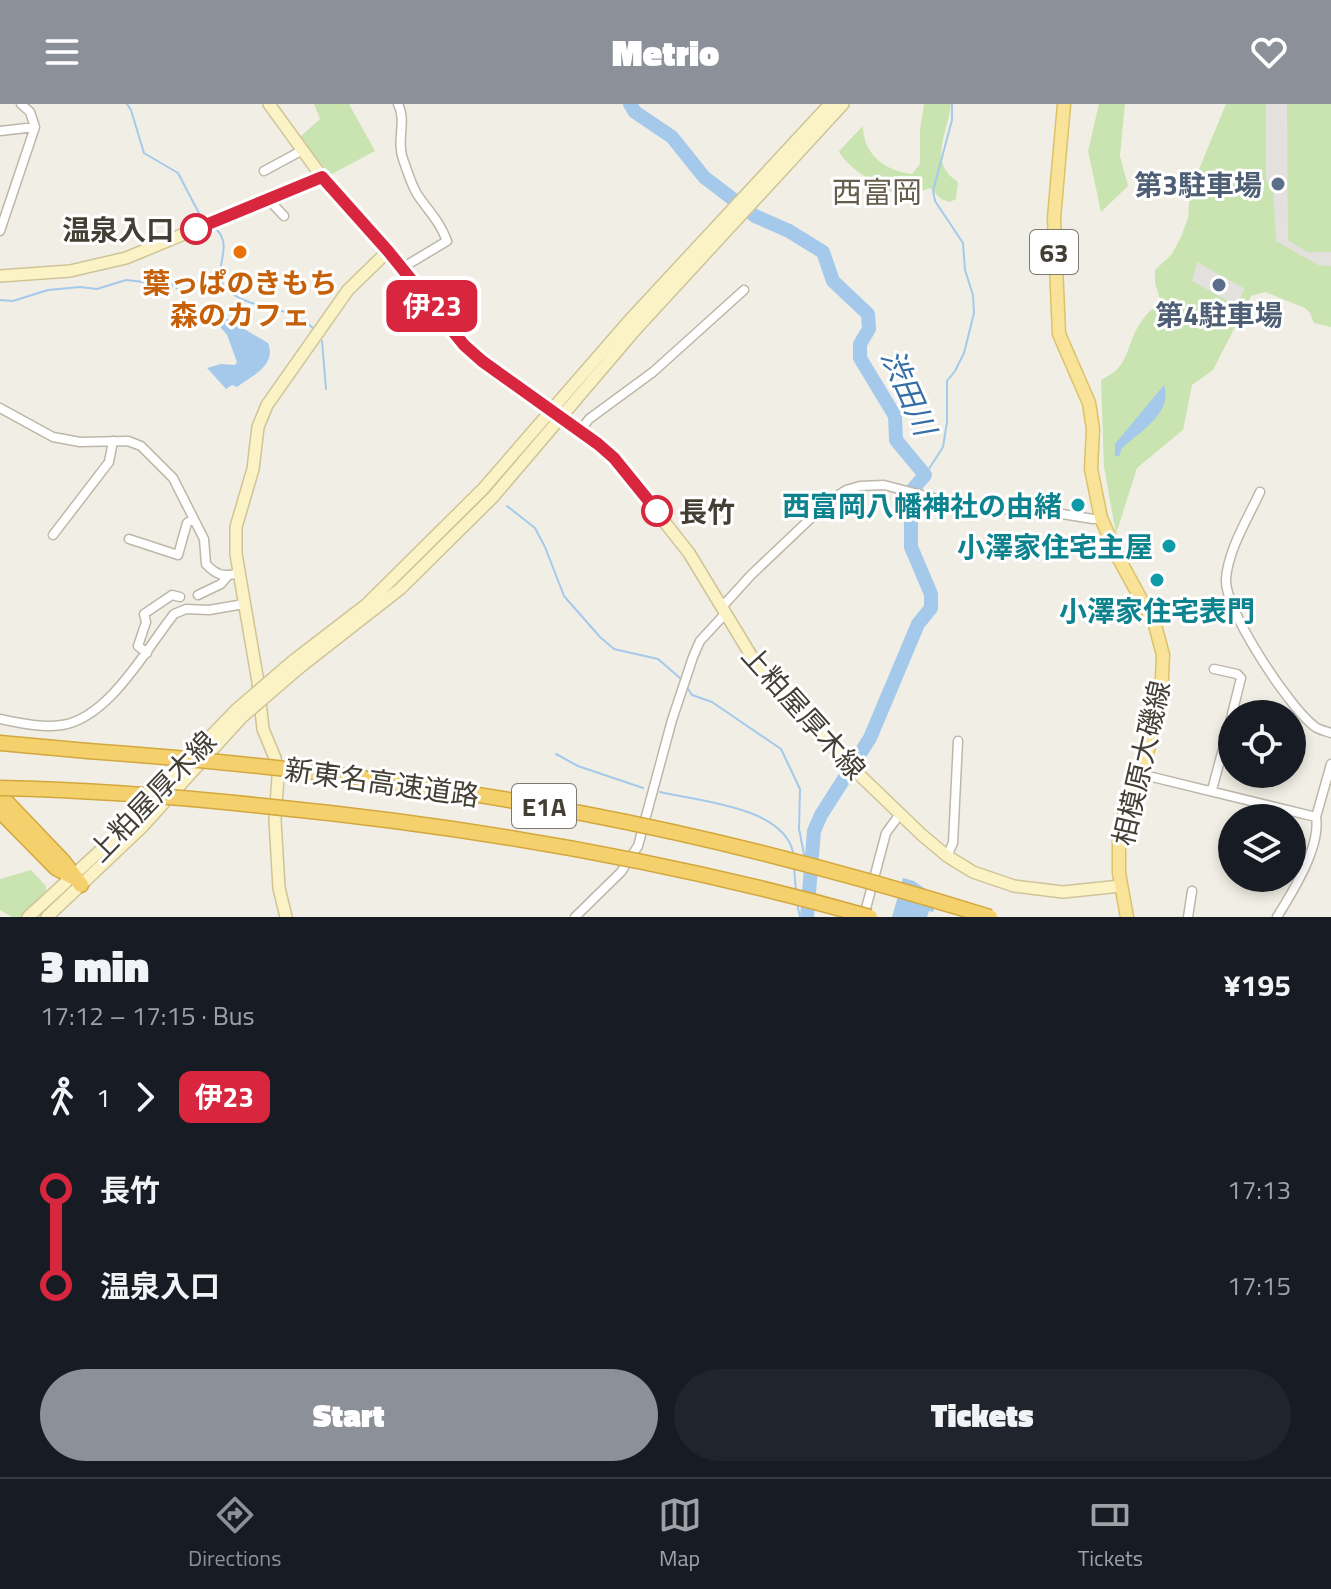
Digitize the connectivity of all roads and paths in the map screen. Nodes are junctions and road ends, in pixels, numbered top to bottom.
1 (21, 104) edge
2 (398, 104) edge
3 (830, 104) edge
4 (843, 104) edge
5 (1064, 104) edge
6 (272, 105) edge
7 (35, 127) junction
8 (0, 131) edge
9 (301, 151) junction
10 (264, 171) dead end
11 (322, 177) junction
12 (752, 195) junction
13 (268, 199) junction
14 (284, 216) dead end
15 (0, 231) edge
16 (388, 251) junction
17 (402, 268) junction
18 (0, 276) edge
19 (744, 290) dead end
20 (0, 408) edge
21 (557, 414) junction
22 (581, 430) junction
23 (113, 441) junction
24 (1260, 492) dead end
25 (1101, 518) junction
26 (193, 519) junction
27 (53, 535) dead end
28 (129, 539) dead end
29 (233, 575) junction
30 (198, 595) dead end
31 (180, 597) dead end
32 (244, 604) junction
33 (722, 611) junction
34 (147, 653) junction
35 (1214, 669) dead end
36 (1236, 700) edge
37 (0, 719) edge
38 (1331, 733) edge
39 (958, 741) dead end
40 (0, 745) edge
41 (1331, 764) edge
42 (1218, 767) edge
43 (1140, 774) junction
44 (0, 788) edge
45 (1212, 790) junction
46 (0, 795) edge
47 (0, 811) edge
48 (900, 814) junction
49 (1316, 817) junction
50 (947, 856) junction
51 (59, 865) junction
52 (77, 881) junction
53 (1121, 886) junction
54 (1194, 895) dead end
55 (28, 917) edge
56 (47, 917) edge
57 (286, 917) edge
58 (575, 917) edge
59 (863, 917) edge
60 (870, 917) edge
61 (990, 917) edge
62 (1127, 917) edge
63 (1188, 917) edge
64 (1277, 917) edge

1 - 7 street
2 - 17 street
3 - 12 main road, 上粕屋厚木線
4 - 12 main road, 上粕屋厚木線
5 - 25 main road, 相模原大磯線 / 63
6 - 9 main road, 上粕屋厚木線
7 - 8 street
7 - 15 street
9 - 10 street
9 - 11 main road, 上粕屋厚木線
11 - 13 main road
11 - 16 main road, 上粕屋厚木線
12 - 21 main road, 上粕屋厚木線
13 - 14 street
13 - 18 main road
16 - 17 main road, 上粕屋厚木線
16 - 29 main road
17 - 21 main road, 上粕屋厚木線
19 - 22 street
20 - 23 street
21 - 22 main road, 上粕屋厚木線
21 - 52 main road, 上粕屋厚木線, bridge
22 - 33 main road, 上粕屋厚木線
23 - 26 street
23 - 27 street
24 - 38 street
25 - 33 street
25 - 43 main road, 相模原大磯線 / 63
26 - 28 street
26 - 29 street
29 - 30 street
29 - 32 main road
31 - 34 street
32 - 34 street
32 - 57 main road
33 - 48 main road, 上粕屋厚木線
33 - 58 street
34 - 37 street
35 - 36 street
39 - 50 street
40 - 61 highway, 新東名高速道路 / E1A, bridge
41 - 49 street
42 - 45 street
43 - 45 street
43 - 53 main road, 相模原大磯線 / 63
44 - 60 highway, 新東名高速道路 / E1A, bridge
45 - 49 street
46 - 51 highway
47 - 51 highway
48 - 50 main road, 上粕屋厚木線
48 - 59 street
49 - 64 street
50 - 53 main road, 上粕屋厚木線
51 - 52 highway
52 - 55 main road, 上粕屋厚木線
52 - 56 main road, 上粕屋厚木線
53 - 62 main road, 相模原大磯線 / 63
54 - 63 street

